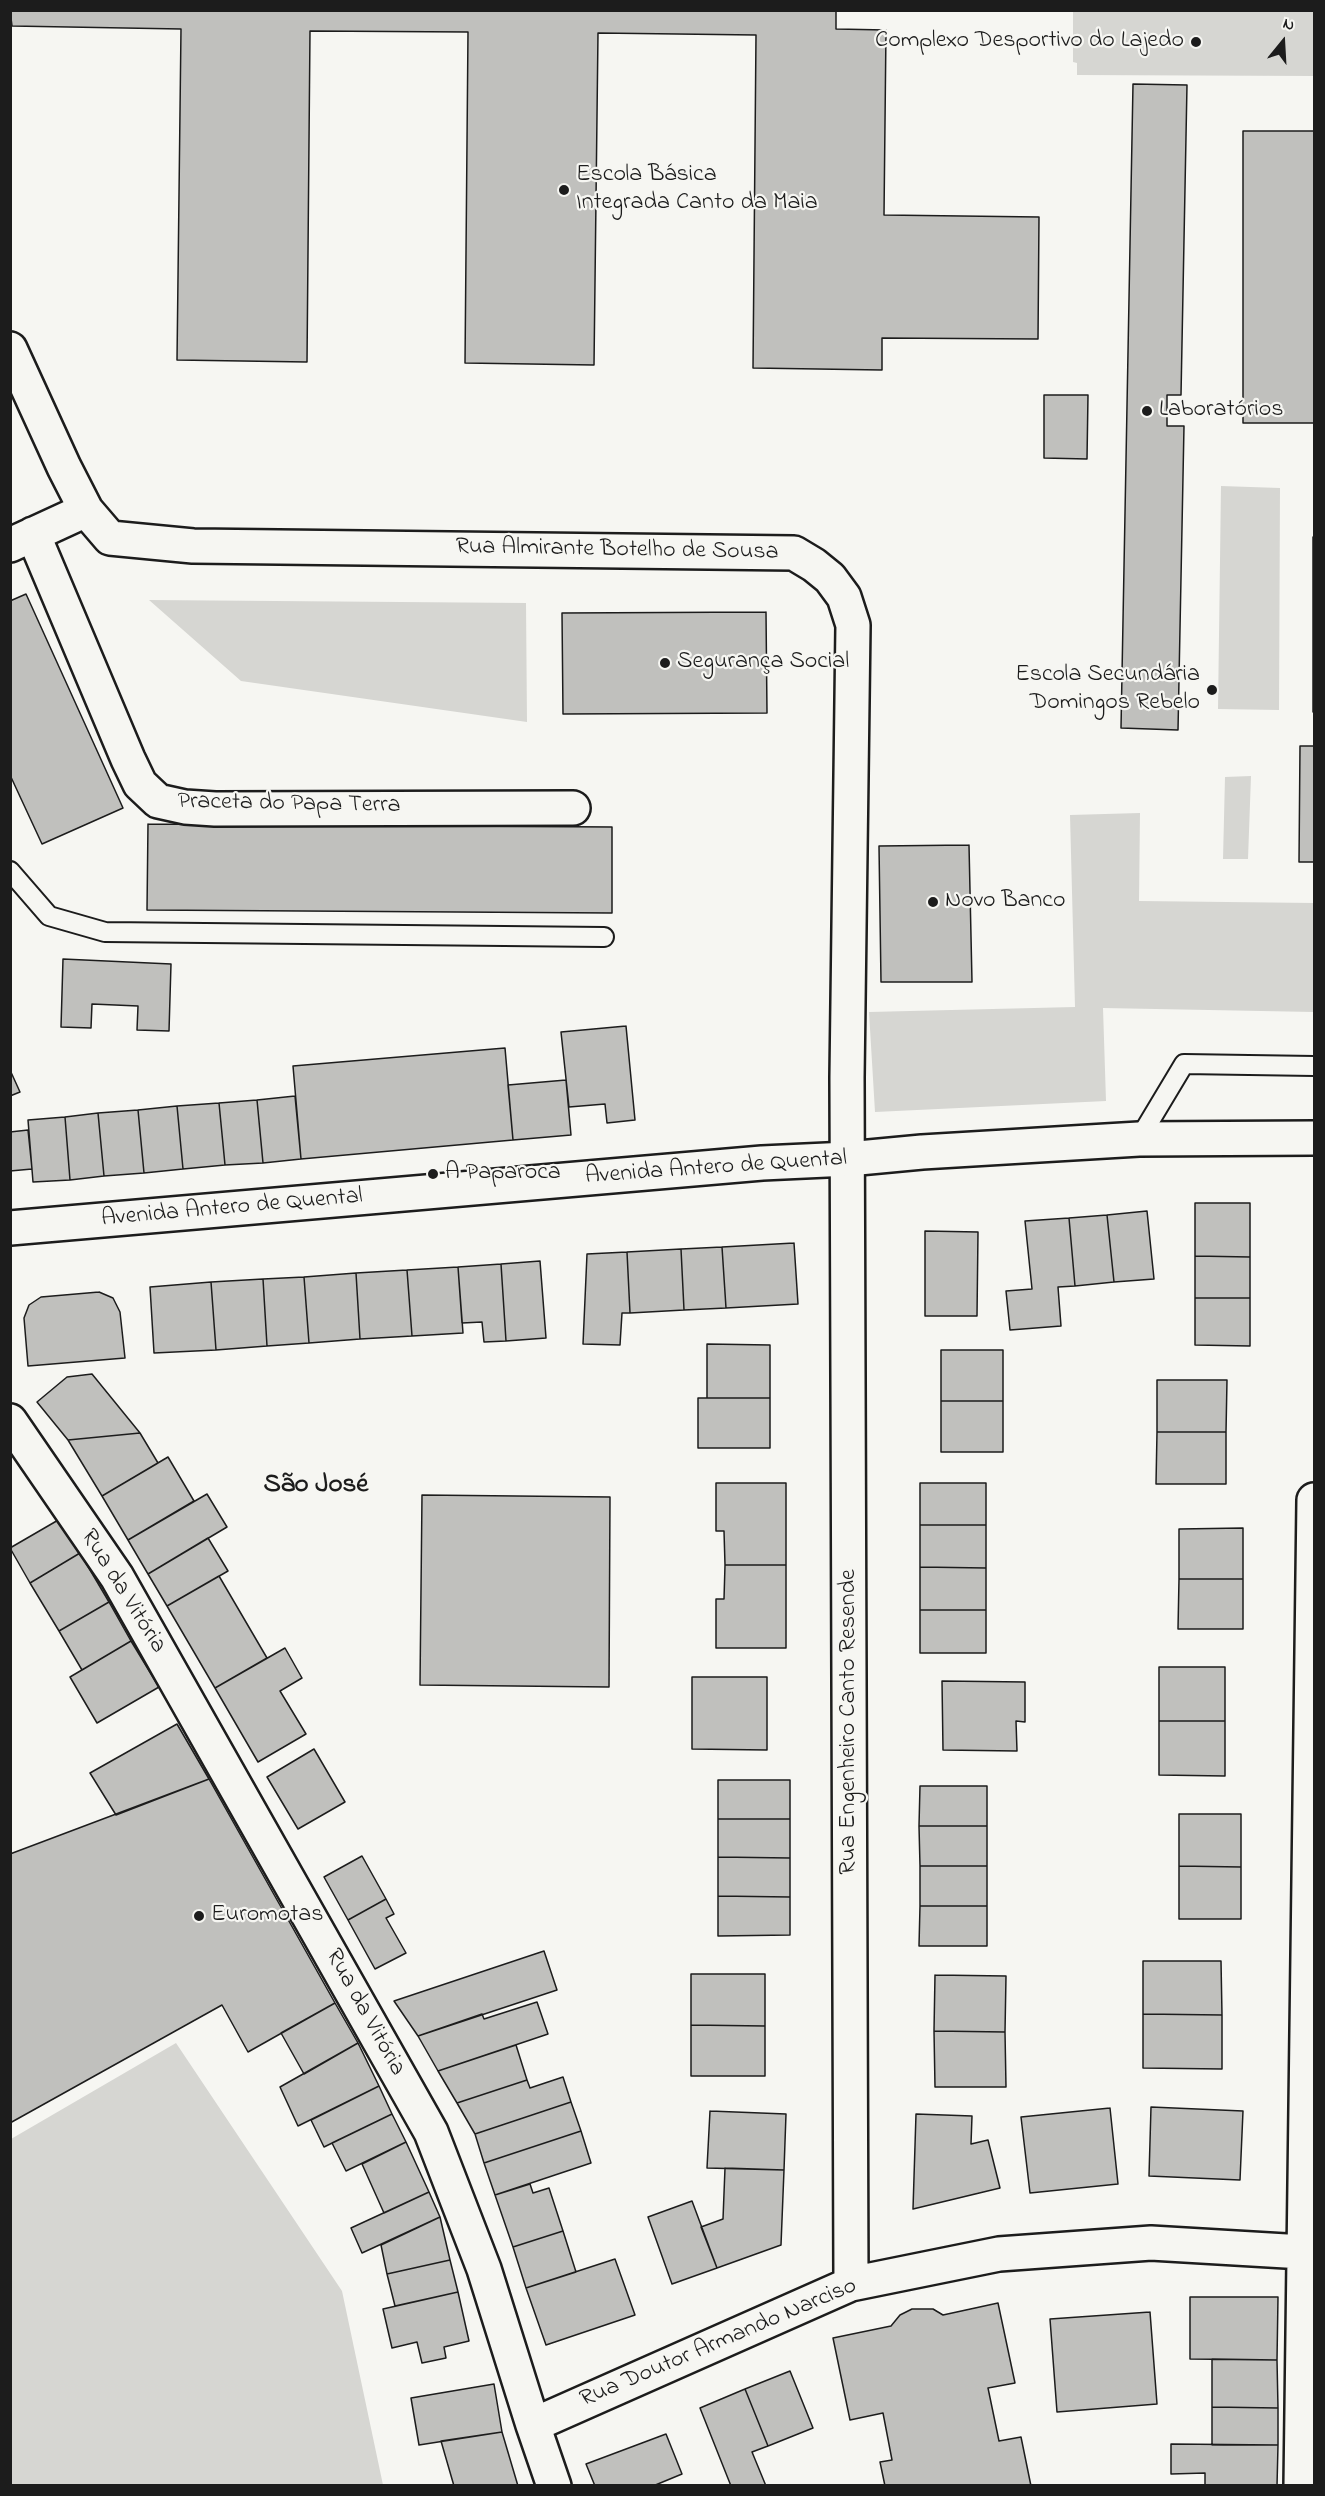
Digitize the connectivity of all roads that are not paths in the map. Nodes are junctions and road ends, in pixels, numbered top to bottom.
1 (10, 349) edge
2 (86, 510) junction
3 (22, 540) edge
4 (573, 808) dead end
5 (10, 871) edge
6 (604, 937) dead end
7 (1314, 1066) edge
8 (1314, 1138) edge
9 (1139, 1139) junction
10 (848, 1160) junction
11 (10, 1228) edge
12 (10, 1421) edge
13 (1314, 1500) edge
14 (1303, 2252) junction
15 (851, 2284) junction
16 (533, 2426) junction
17 (554, 2486) edge
18 (1301, 2486) edge

1 - 2 street, Rua Almirante Botelho de Sousa
2 - 3 street
2 - 10 street, Rua Almirante Botelho de Sousa
3 - 4 street, Praceta do Papa Terra
5 - 6 lane
7 - 9 lane
8 - 9 street, Avenida Antero de Quental
9 - 10 street, Avenida Antero de Quental
10 - 11 street, Avenida Antero de Quental
10 - 15 street, Rua Engenheiro Canto Resende
12 - 16 street, Rua da Vitória
13 - 14 street
14 - 15 street, Rua Doutor Armando Narciso
14 - 18 street
15 - 16 street, Rua Doutor Armando Narciso
16 - 17 street, Rua da Vitória

